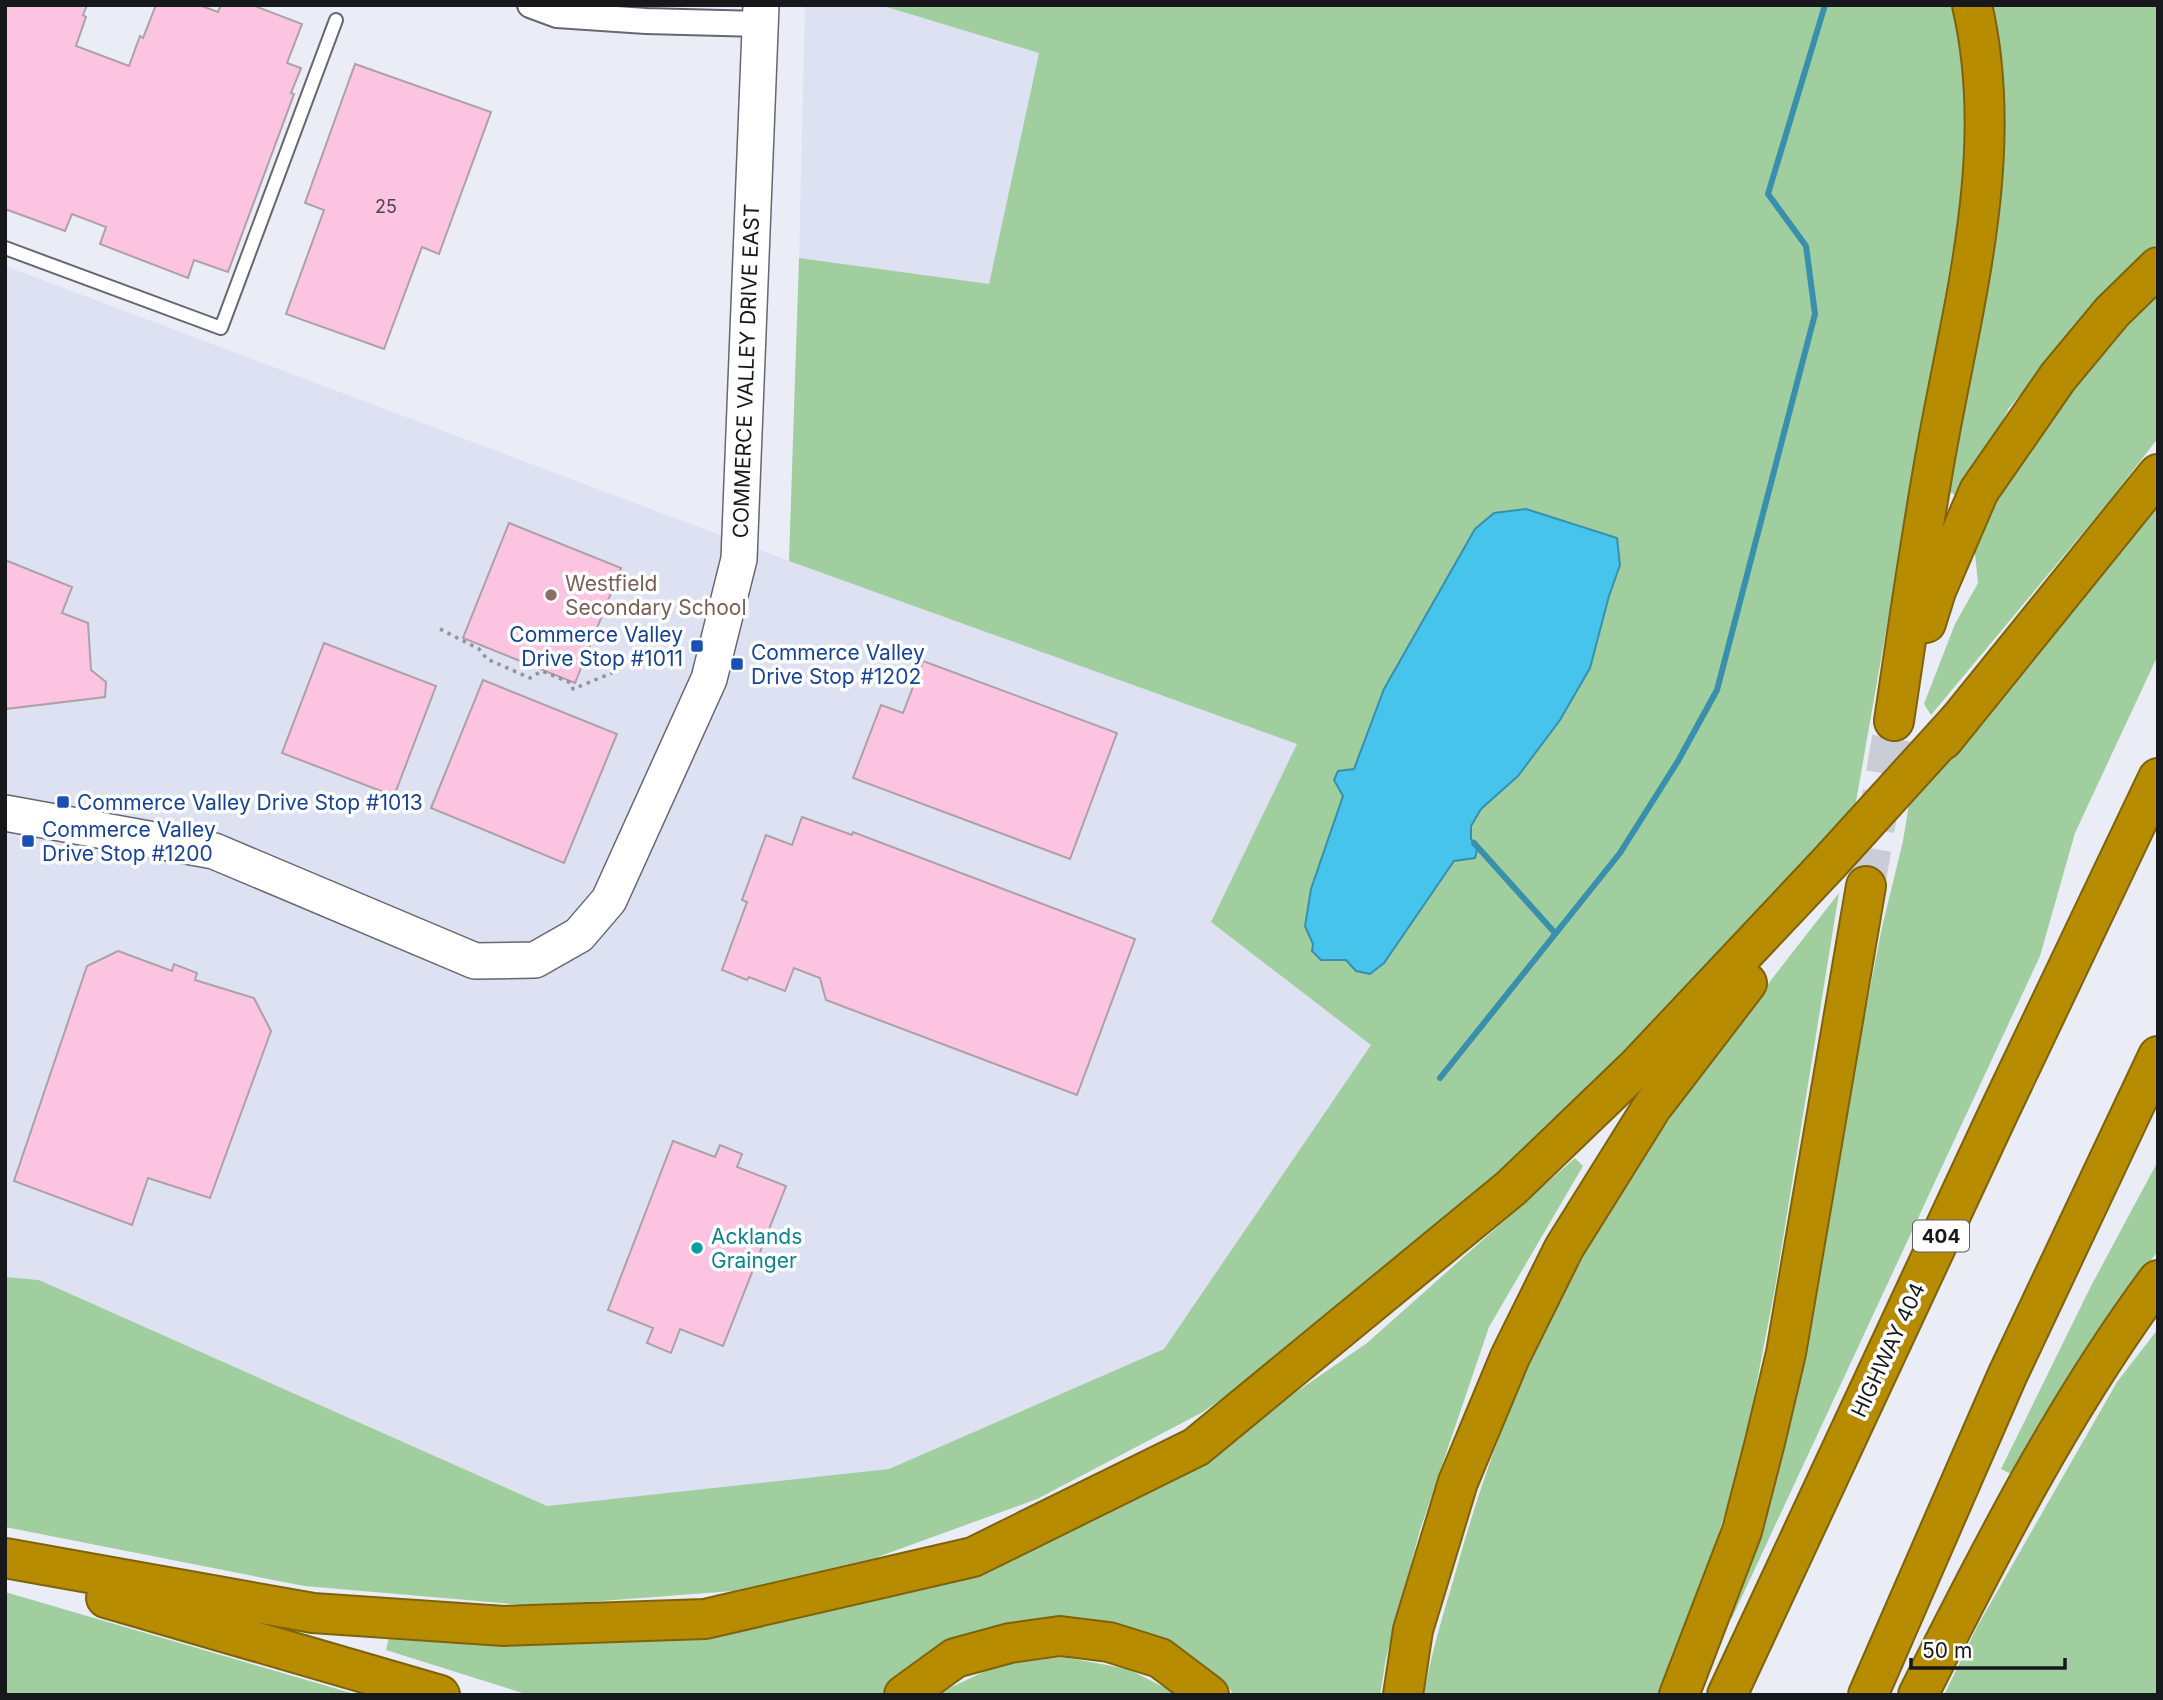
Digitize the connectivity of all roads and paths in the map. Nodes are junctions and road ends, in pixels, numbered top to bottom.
1 (530, 5) edge
2 (1972, 5) edge
3 (760, 15) edge
4 (336, 20) dead end
5 (5, 248) edge
6 (2158, 267) edge
7 (2158, 474) edge
8 (440, 629) dead end
9 (612, 673) dead end
10 (1959, 720) junction
11 (2158, 778) edge
12 (5, 813) edge
13 (1866, 886) tunnel mouth
14 (2158, 1056) edge
15 (2158, 1280) edge
16 (5, 1558) edge
17 (5, 1567) edge
18 (440, 1695) edge
19 (904, 1695) edge
20 (1209, 1695) edge
21 (1403, 1695) edge
22 (1679, 1695) edge
23 (1727, 1695) edge
24 (1868, 1695) edge
25 (1918, 1695) edge

1 - 3 street
2 - 6 highway
3 - 12 street, COMMERCE VALLEY DRIVE EAST
4 - 5 lane
7 - 10 highway
8 - 9 path
10 - 16 highway
10 - 21 highway
11 - 23 highway, HIGHWAY 404 / 404
13 - 22 highway
14 - 24 highway
15 - 25 highway
17 - 18 highway
19 - 20 highway

